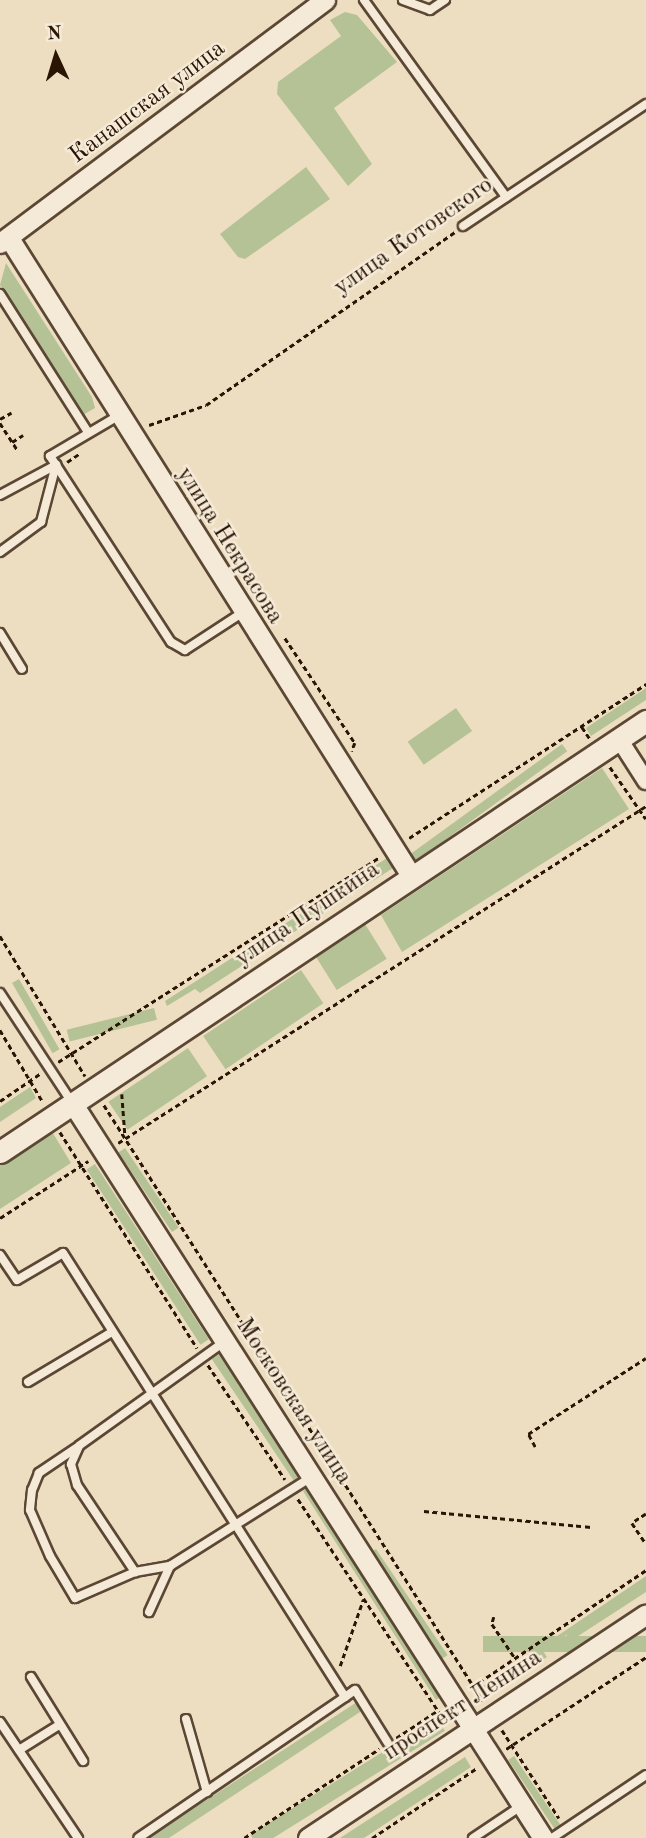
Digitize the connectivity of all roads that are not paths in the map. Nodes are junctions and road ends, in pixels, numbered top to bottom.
1 (325, 0) edge
2 (364, 0) edge
3 (403, 0) edge
4 (445, 0) edge
5 (646, 104) edge
6 (506, 197) junction
7 (463, 226) road end
8 (4, 241) edge
9 (0, 294) edge
10 (122, 423) junction
11 (88, 432) junction
12 (57, 466) junction
13 (0, 495) edge
14 (0, 552) edge
15 (242, 613) junction
16 (0, 633) edge
17 (22, 670) dead end
18 (646, 721) edge
19 (618, 739) junction
20 (646, 781) edge
21 (412, 877) junction
22 (0, 993) edge
23 (73, 1104) junction
24 (0, 1152) edge
25 (0, 1255) edge
26 (112, 1332) junction
27 (223, 1342) junction
28 (28, 1382) dead end
29 (149, 1392) junction
30 (79, 1446) junction
31 (312, 1476) junction
32 (236, 1525) junction
33 (170, 1566) junction
34 (135, 1572) junction
35 (149, 1612) dead end
36 (646, 1614) edge
37 (31, 1677) dead end
38 (345, 1697) junction
39 (186, 1718) dead end
40 (0, 1722) edge
41 (59, 1725) junction
42 (471, 1730) junction
43 (388, 1743) dead end
44 (19, 1750) junction
45 (83, 1761) dead end
46 (646, 1775) edge
47 (207, 1792) junction
48 (521, 1806) junction
49 (78, 1838) edge
50 (138, 1838) edge
51 (308, 1838) edge
52 (473, 1838) edge
53 (543, 1838) edge
54 (552, 1838) edge

1 - 8 street, Канашская улица
2 - 6 lane
3 - 4 lane
5 - 6 lane, улица Котовского
6 - 7 lane, улица Котовского
8 - 10 street, улица Некрасова
9 - 11 lane
10 - 11 lane
10 - 15 street, улица Некрасова
11 - 12 lane
12 - 13 lane
12 - 14 lane
12 - 15 lane
15 - 21 street, улица Некрасова
16 - 17 lane
18 - 19 main road, улица Пушкина
19 - 20 street
19 - 21 main road, улица Пушкина
21 - 23 main road, улица Пушкина
22 - 23 lane, Московская улица
23 - 24 main road, улица Пушкина
23 - 27 street, Московская улица
25 - 26 lane
26 - 28 lane
26 - 29 lane
27 - 29 lane
27 - 31 street, Московская улица
29 - 30 lane
29 - 32 lane
30 - 34 lane
30 - 34 lane
31 - 32 lane
31 - 42 street, Московская улица
32 - 33 lane
32 - 38 lane
33 - 34 lane
33 - 35 lane
36 - 42 street, проспект Ленина
37 - 41 lane
38 - 43 lane
38 - 47 lane
39 - 47 lane
40 - 44 lane
41 - 44 lane
41 - 45 lane
42 - 48 street, Московская улица
42 - 51 street, проспект Ленина
44 - 49 lane
46 - 54 lane
47 - 50 lane
48 - 52 lane
48 - 53 street, Московская улица

